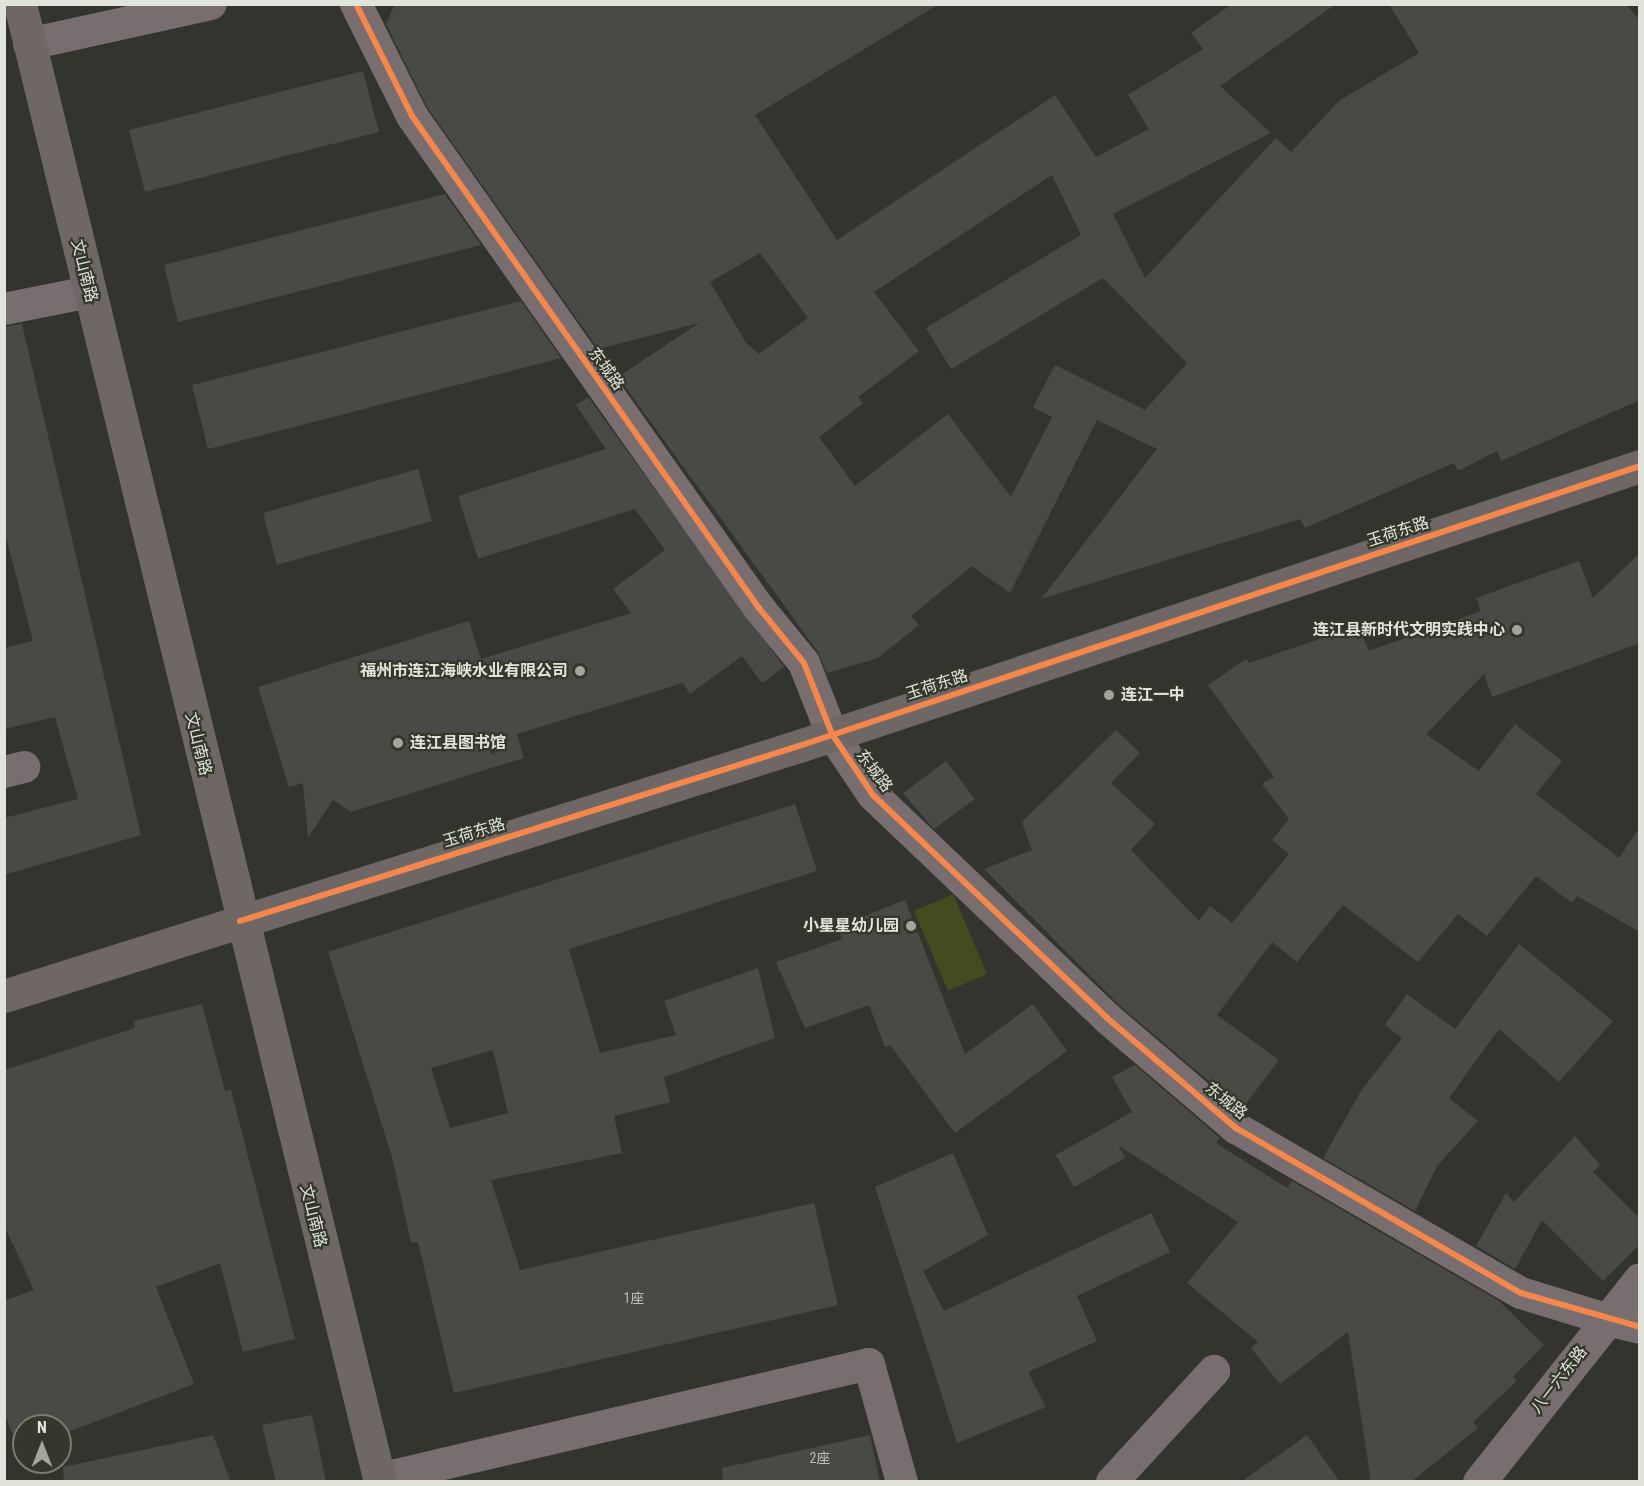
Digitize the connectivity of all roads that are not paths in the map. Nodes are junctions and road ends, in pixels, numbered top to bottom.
1 (20, 4) edge
2 (211, 4) edge
3 (356, 4) edge
4 (29, 44) junction
5 (89, 292) junction
6 (4, 309) edge
7 (1640, 466) edge
8 (832, 734) junction
9 (240, 921) junction
10 (4, 996) edge
11 (1640, 1279) edge
12 (1606, 1319) junction
13 (1640, 1327) edge
14 (1214, 1371) dead end
15 (380, 1480) edge
16 (902, 1482) edge
17 (1112, 1482) edge
18 (1479, 1482) edge

1 - 4 main road, 文山南路
2 - 4 street
3 - 8 street, 东城路
4 - 5 main road, 文山南路
5 - 6 street
5 - 9 main road, 文山南路
7 - 8 main road, 玉荷东路
8 - 9 main road, 玉荷东路
8 - 12 street, 东城路
9 - 10 main road, 玉荷东路
9 - 15 main road, 文山南路
11 - 12 street, 八一六东路
12 - 13 street
12 - 18 street, 八一六东路
14 - 17 street
15 - 16 street

